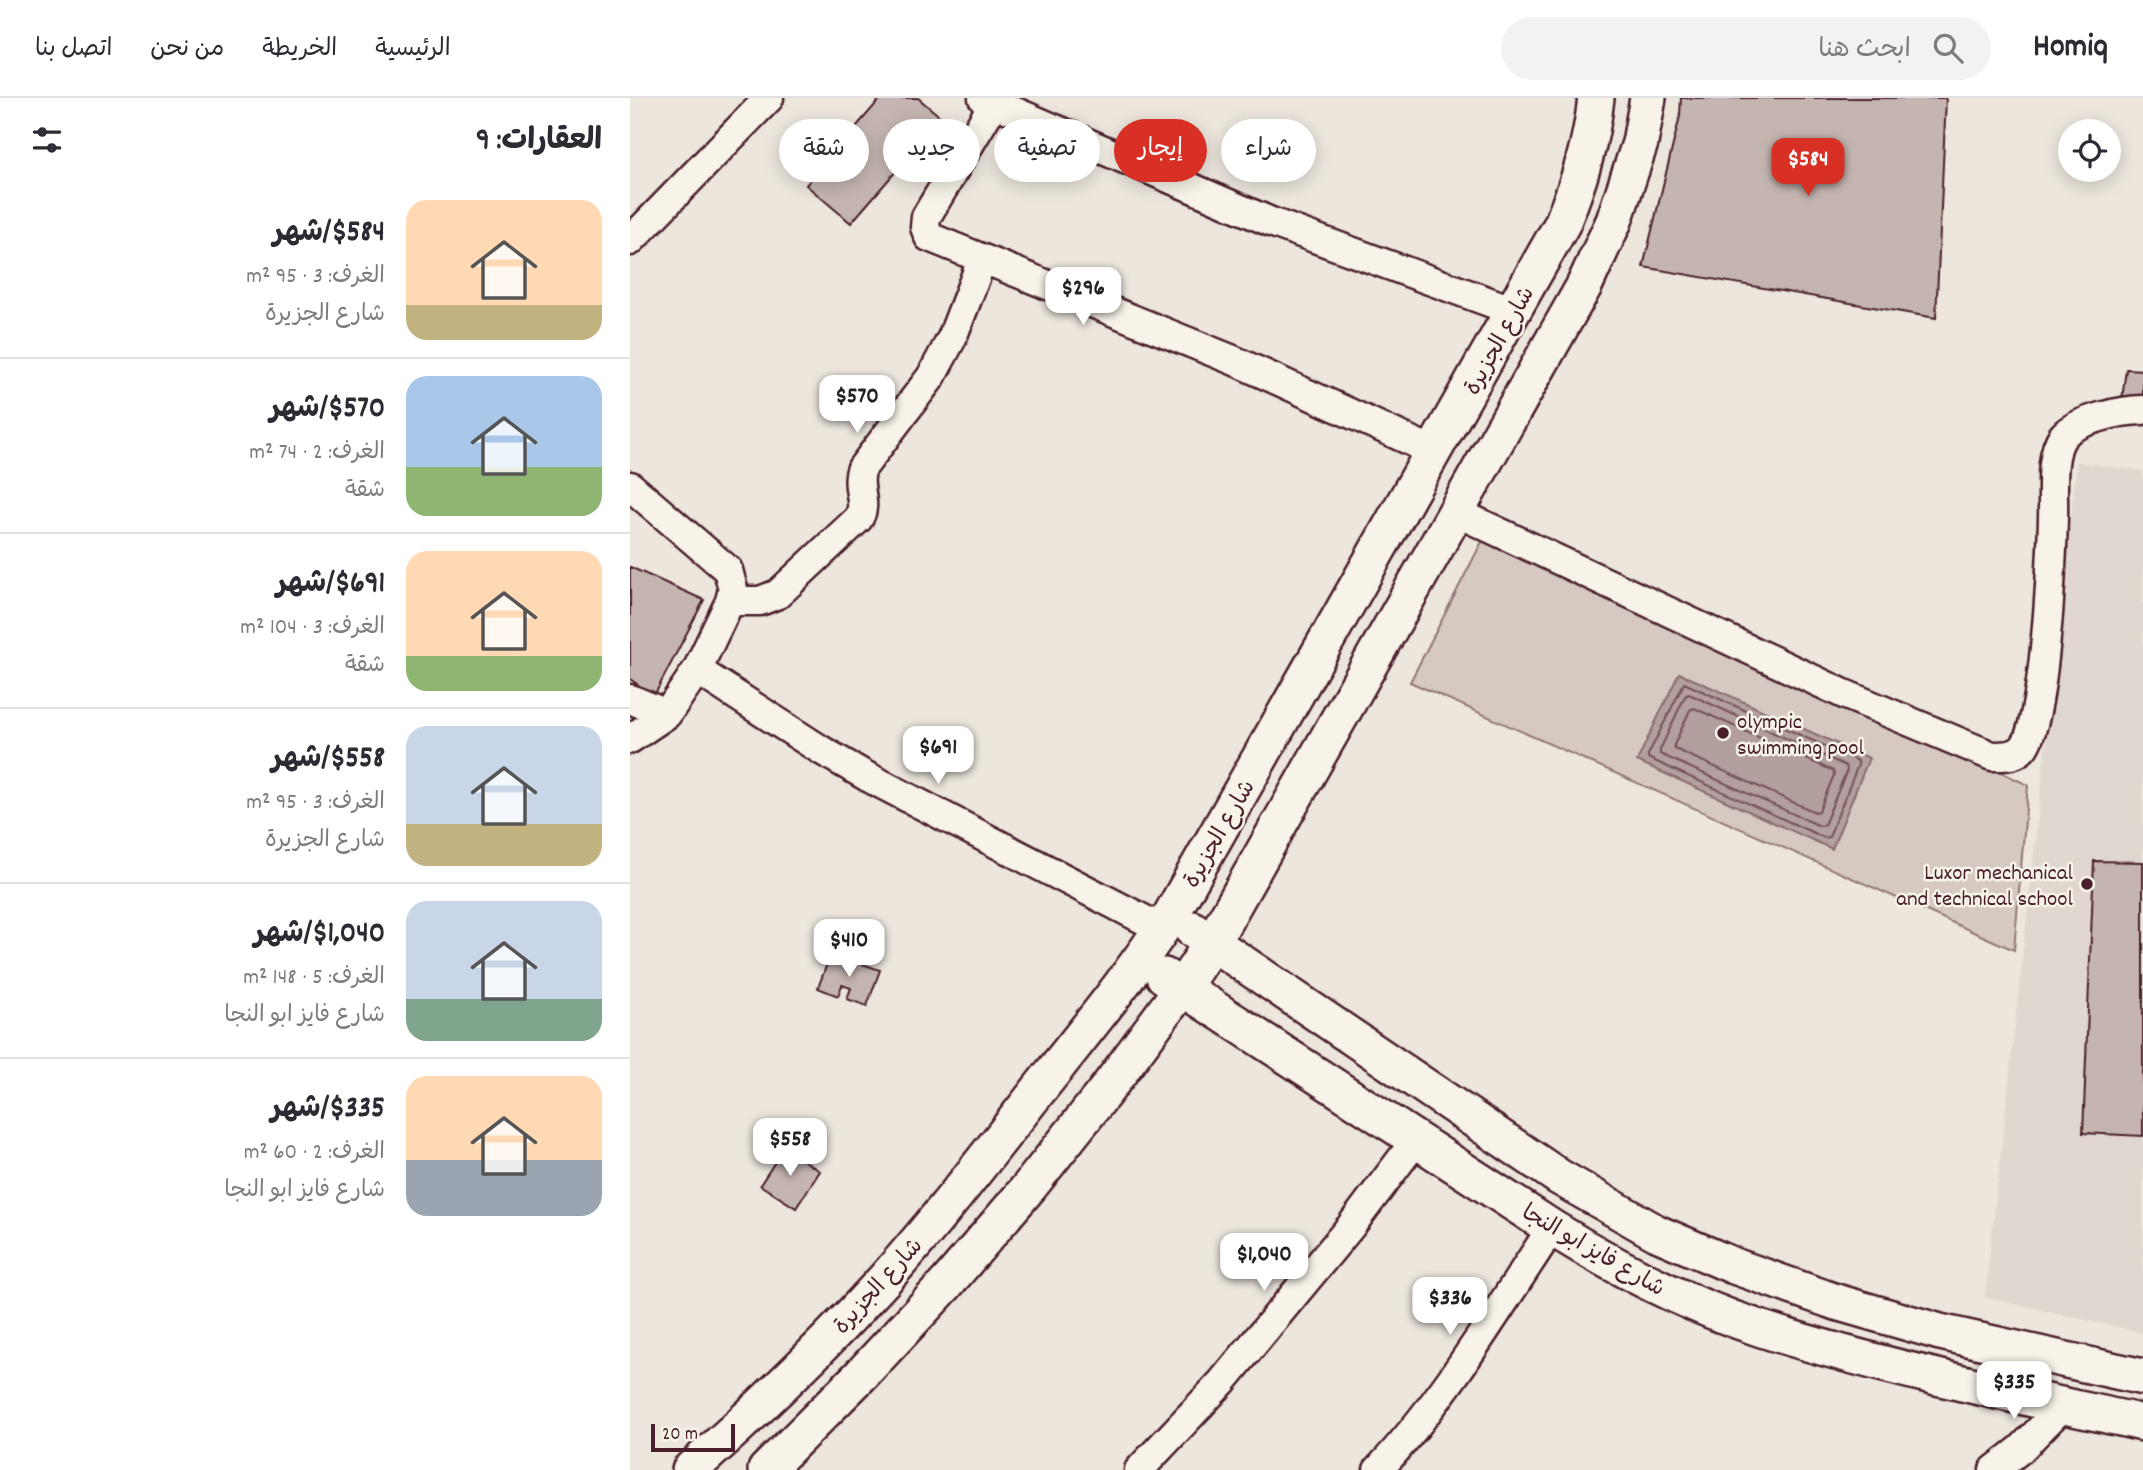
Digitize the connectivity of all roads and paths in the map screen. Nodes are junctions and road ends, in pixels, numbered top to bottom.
1 (769, 98) edge
2 (1596, 98) edge
3 (1648, 98) edge
4 (989, 101) edge
5 (630, 241) edge
6 (982, 260) junction
7 (1514, 311) junction
8 (2143, 410) edge
9 (1435, 452) junction
10 (630, 486) edge
11 (1456, 512) junction
12 (730, 601) junction
13 (698, 670) junction
14 (630, 699) edge
15 (667, 714) junction
16 (630, 739) edge
17 (1166, 922) junction
18 (1213, 941) junction
19 (1140, 961) junction
20 (1182, 988) junction
21 (1416, 1140) junction
22 (1552, 1228) junction
23 (1940, 1332) junction
24 (1930, 1376) junction
25 (2143, 1377) edge
26 (2064, 1405) junction
27 (2143, 1423) edge
28 (690, 1470) edge
29 (766, 1470) edge
30 (1139, 1470) edge
31 (1378, 1470) edge
32 (1994, 1470) edge

1 - 5 street
2 - 7 main road, شارع الجزيرة
3 - 11 main road, شارع الجزيرة
4 - 6 street
4 - 7 street
6 - 9 street
6 - 12 street
7 - 9 main road, شارع الجزيرة
8 - 11 street
9 - 17 main road, شارع الجزيرة
10 - 12 street
11 - 18 main road, شارع الجزيرة
12 - 13 street
13 - 15 street
13 - 17 street
14 - 15 street
15 - 16 street
17 - 18 main road, شارع فايز ابو النجا
17 - 19 main road, شارع الجزيرة
18 - 20 main road, شارع الجزيرة
18 - 23 main road, شارع فايز ابو النجا
19 - 20 main road, شارع فايز ابو النجا
19 - 28 main road, شارع الجزيرة
20 - 21 main road, شارع فايز ابو النجا
20 - 29 main road, شارع الجزيرة
21 - 22 main road, شارع فايز ابو النجا
21 - 30 street
22 - 24 main road, شارع فايز ابو النجا
22 - 31 street
23 - 24 main road
23 - 25 main road, شارع فايز ابو النجا
24 - 26 main road, شارع فايز ابو النجا
26 - 27 main road, شارع فايز ابو النجا
26 - 32 street

